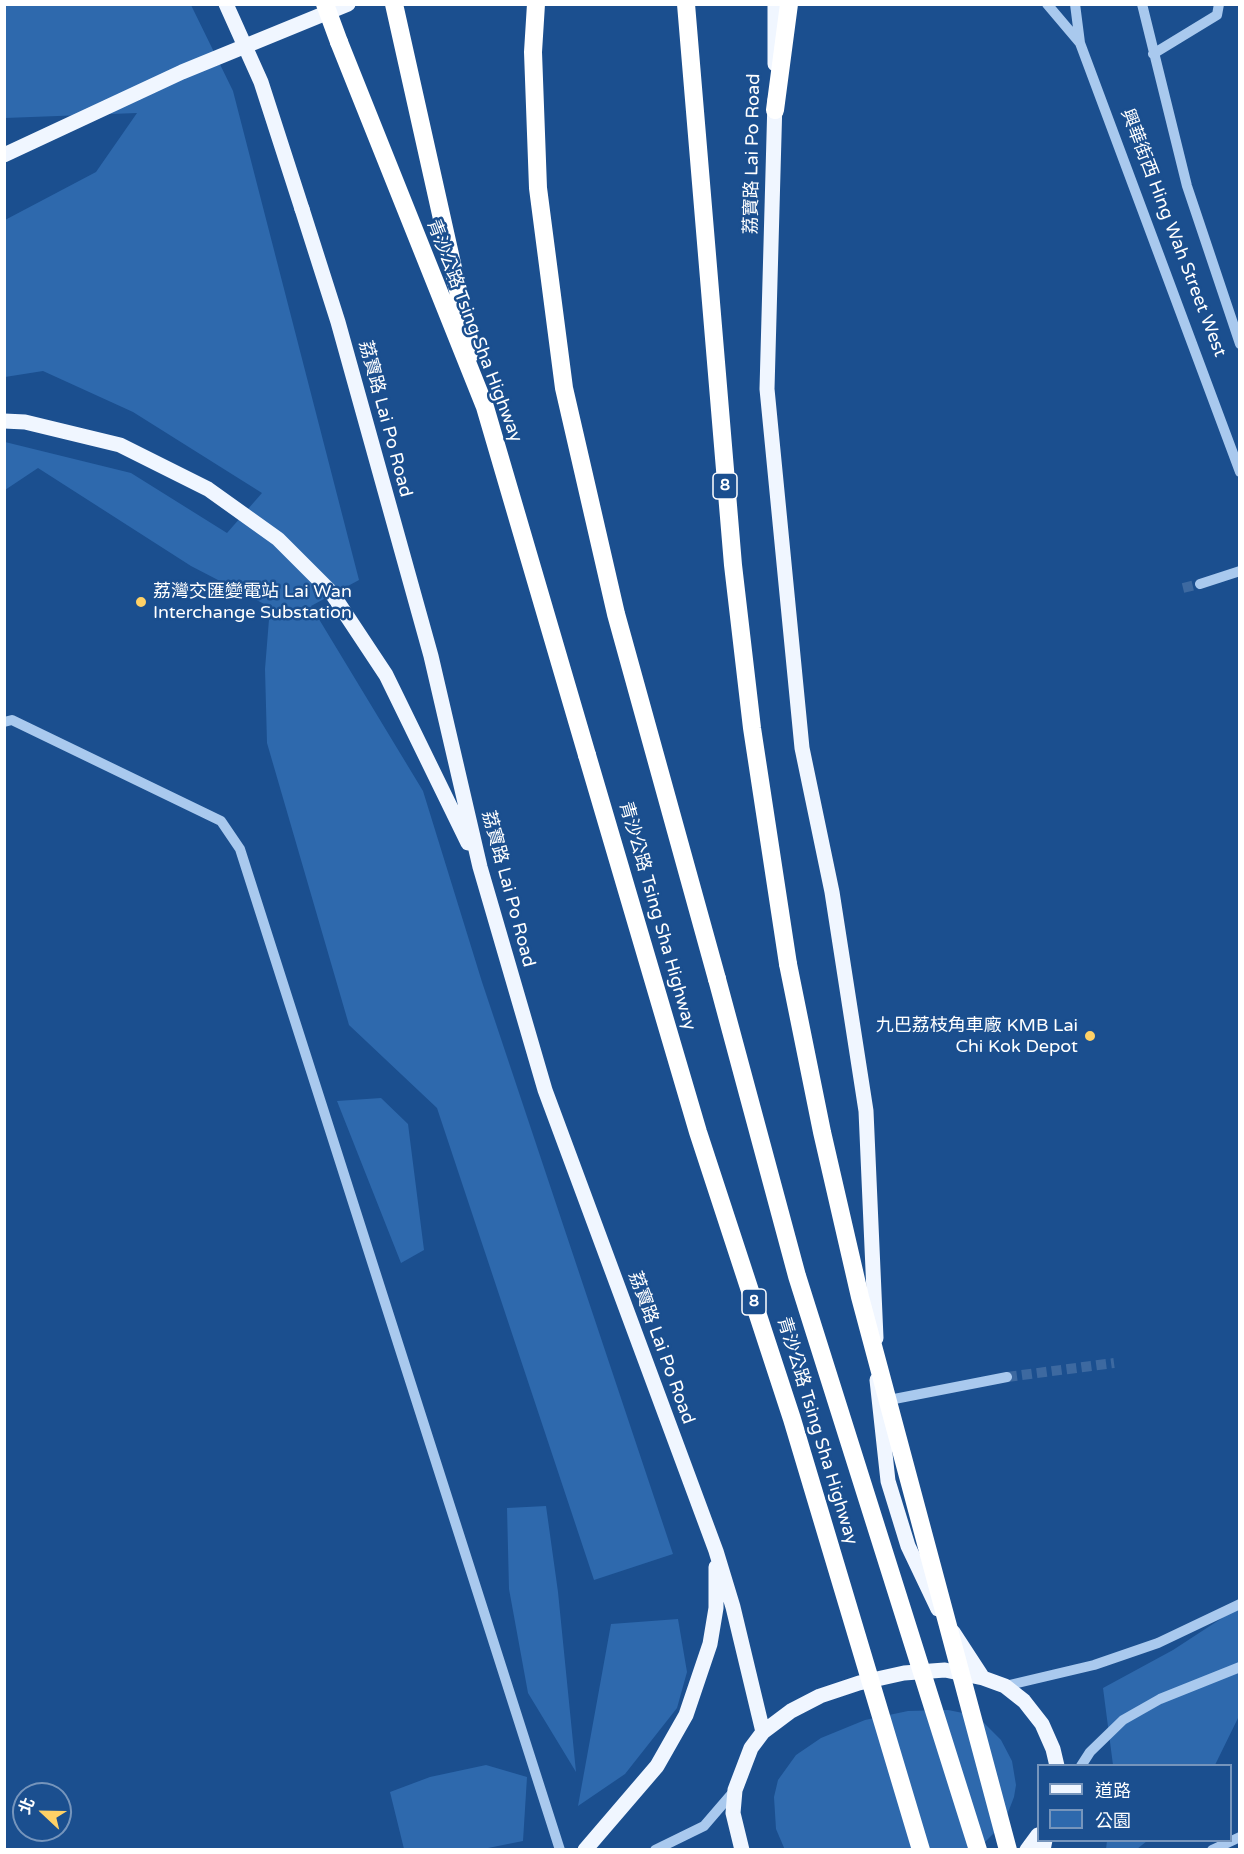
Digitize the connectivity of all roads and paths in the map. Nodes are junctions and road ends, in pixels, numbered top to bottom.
1 (226, 4) edge
2 (325, 4) edge
3 (348, 4) edge
4 (394, 4) edge
5 (536, 4) edge
6 (686, 4) edge
7 (774, 4) edge
8 (789, 4) edge
9 (1047, 4) edge
10 (1075, 4) edge
11 (1143, 4) edge
12 (1219, 4) edge
13 (1080, 43) junction
14 (1153, 54) junction
15 (775, 110) junction
16 (4, 155) edge
17 (1239, 344) edge
18 (485, 407) junction
19 (4, 421) edge
20 (1239, 472) edge
21 (1239, 571) edge
22 (1200, 584) tunnel mouth
23 (4, 722) edge
24 (480, 867) junction
25 (1007, 1377) tunnel mouth
26 (878, 1402) junction
27 (716, 1551) junction
28 (1239, 1604) edge
29 (1239, 1667) edge
30 (983, 1678) junction
31 (1005, 1686) junction
32 (763, 1732) junction
33 (1057, 1764) edge
34 (1082, 1764) edge
35 (735, 1790) junction
36 (1037, 1836) edge
37 (1229, 1842) edge
38 (560, 1850) edge
39 (585, 1850) edge
40 (655, 1850) edge
41 (742, 1850) edge
42 (921, 1850) edge
43 (978, 1850) edge
44 (1008, 1850) edge
45 (1027, 1850) edge
46 (1212, 1850) edge

1 - 24 main road, 荔寶路 Lai Po Road, bridge
2 - 18 highway, 青沙公路 Tsing Sha Highway / 8, bridge
3 - 16 main road
4 - 18 highway
5 - 43 highway, bridge
6 - 44 highway, 8, bridge
7 - 15 main road, 荔寶路 Lai Po Road
8 - 15 highway
9 - 13 street, 興華街西 Hing Wah Street West
10 - 13 street, 興華街西 Hing Wah Street West
11 - 14 street, 興華街西 Hing Wah Street West
12 - 14 street
13 - 20 street, 興華街西 Hing Wah Street West
14 - 17 street, 興華街西 Hing Wah Street West
15 - 26 main road, 荔寶路 Lai Po Road
18 - 42 highway, 青沙公路 Tsing Sha Highway / 8, bridge
19 - 24 main road
21 - 22 street
23 - 38 street
24 - 27 main road, 荔寶路 Lai Po Road
25 - 26 street
26 - 30 main road, 荔寶路 Lai Po Road
27 - 32 main road, 荔寶路 Lai Po Road
27 - 39 main road
28 - 31 street
29 - 34 street
30 - 31 main road
30 - 32 main road
31 - 33 main road
32 - 35 main road
35 - 40 street
35 - 41 main road
36 - 45 main road
37 - 46 street

